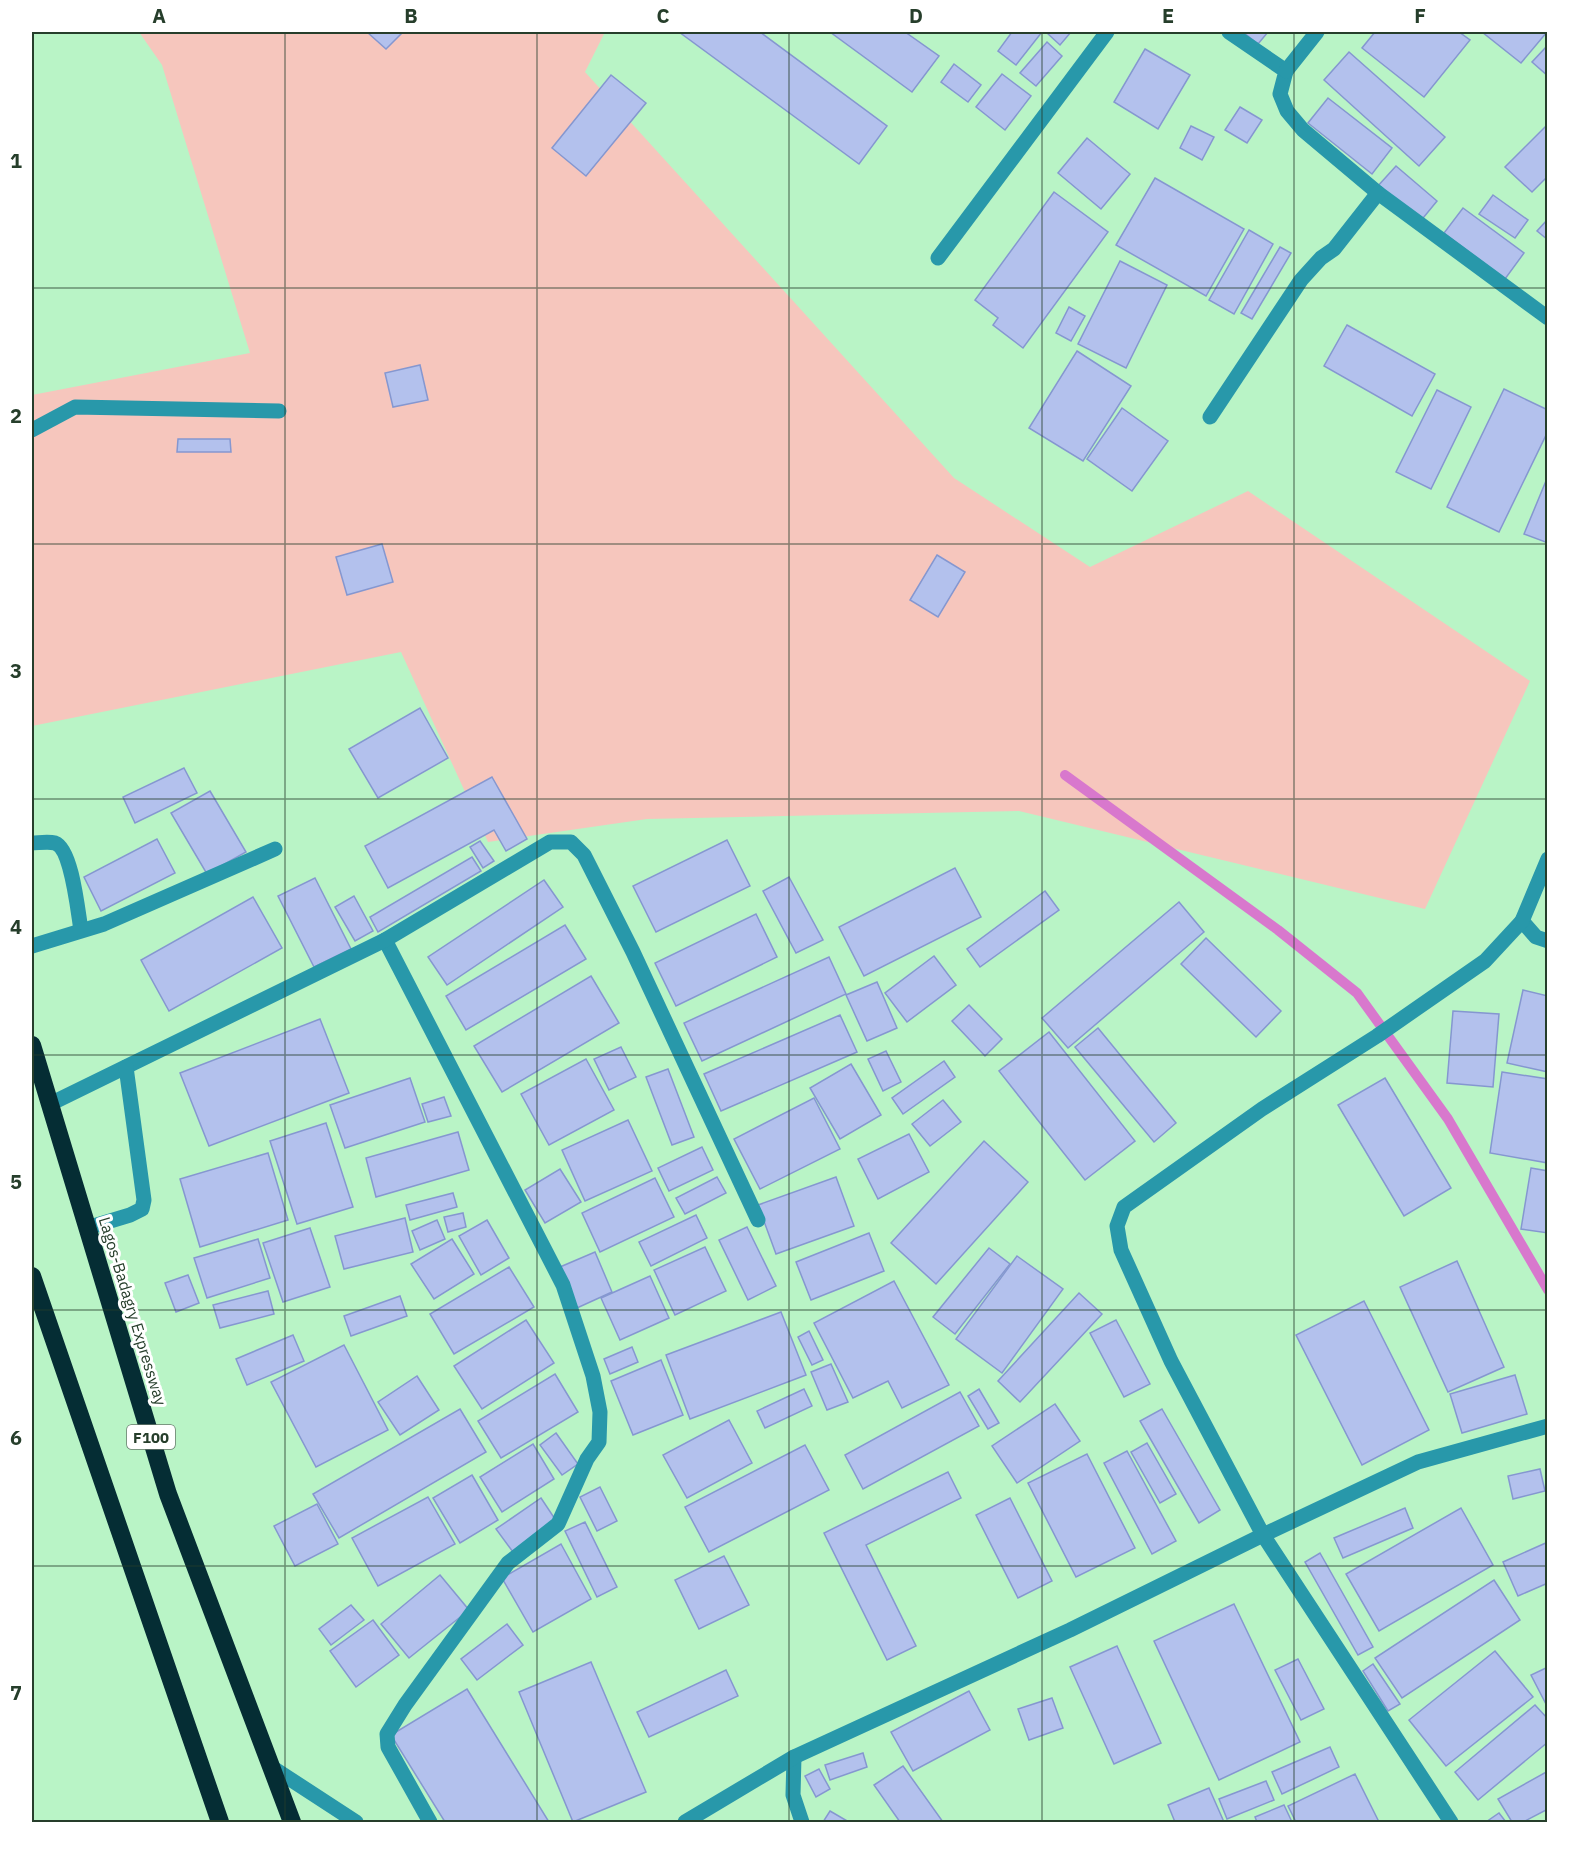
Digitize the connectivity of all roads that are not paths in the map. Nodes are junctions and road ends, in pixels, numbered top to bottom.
1 (1107, 32) edge
2 (1229, 32) edge
3 (1317, 32) edge
4 (1286, 71) junction
5 (1378, 193) junction
6 (938, 258) dead end
7 (1548, 318) edge
8 (279, 411) dead end
9 (1210, 417) dead end
10 (32, 430) edge
11 (32, 843) edge
12 (275, 849) dead end
13 (1548, 859) edge
14 (1522, 921) junction
15 (81, 930) junction
16 (385, 940) junction
17 (1548, 941) edge
18 (32, 946) edge
19 (32, 1045) edge
20 (126, 1067) junction
21 (50, 1104) junction
22 (758, 1220) dead end
23 (87, 1228) junction
24 (32, 1276) edge
25 (35, 1297) edge
26 (1548, 1426) edge
27 (1263, 1534) junction
28 (794, 1757) junction
29 (270, 1766) junction
30 (220, 1822) edge
31 (292, 1822) edge
32 (356, 1822) edge
33 (430, 1822) edge
34 (685, 1822) edge
35 (802, 1822) edge
36 (1451, 1822) edge

1 - 6 street
2 - 4 street
3 - 4 street
4 - 5 street
5 - 7 street
5 - 9 street
8 - 10 street
11 - 15 street
12 - 15 street
13 - 14 street
14 - 17 street
14 - 27 street
15 - 18 street
16 - 20 street
16 - 22 street
16 - 33 street
19 - 21 highway, Lagos-Badagry Expressway / F100
20 - 21 street
20 - 23 street
21 - 23 highway, Lagos-Badagry Expressway / F100
23 - 29 highway, Lagos-Badagry Expressway / F100
24 - 25 highway
25 - 30 highway
26 - 27 street
27 - 28 street
27 - 36 street
28 - 34 street
28 - 35 street
29 - 31 highway, Lagos-Badagry Expressway / F100
29 - 32 street

